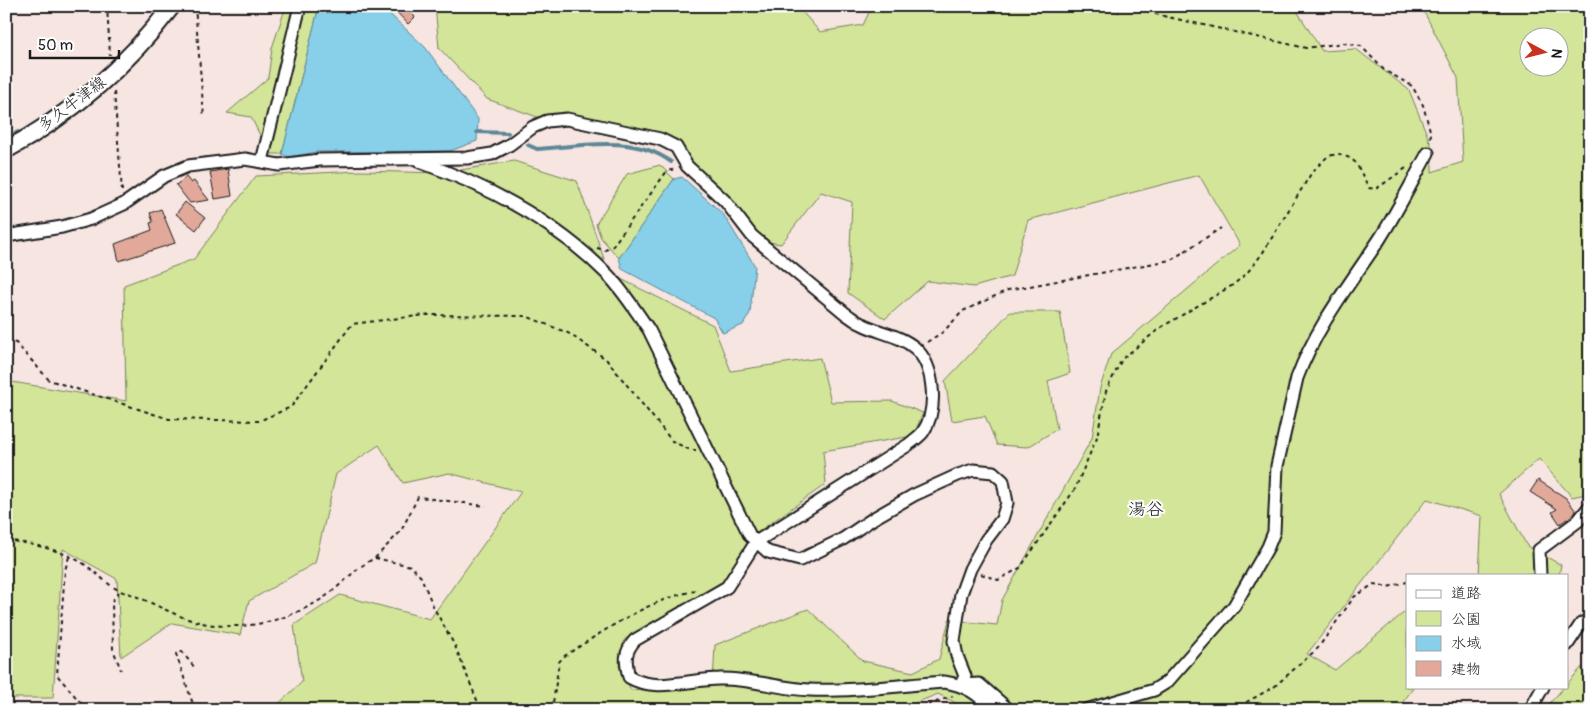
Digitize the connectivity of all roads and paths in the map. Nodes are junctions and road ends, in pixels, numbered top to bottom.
1 (107, 6) edge
2 (172, 6) edge
3 (194, 6) edge
4 (300, 6) edge
5 (1132, 6) edge
6 (110, 76) junction
7 (204, 117) dead end
8 (6, 150) edge
9 (1428, 153) joint
10 (411, 159) junction
11 (262, 161) junction
12 (688, 166) junction
13 (1407, 167) dead end
14 (124, 204) junction
15 (1220, 228) dead end
16 (6, 236) edge
17 (595, 248) dead end
18 (6, 341) edge
19 (916, 349) junction
20 (708, 449) junction
21 (486, 506) dead end
22 (1590, 506) edge
23 (6, 540) edge
24 (756, 542) junction
25 (69, 557) junction
26 (375, 558) junction
27 (970, 569) junction
28 (1540, 574) edge
29 (1406, 582) edge
30 (119, 592) junction
31 (715, 594) junction
32 (1590, 619) edge
33 (1568, 643) edge
34 (195, 668) dead end
35 (121, 670) dead end
36 (961, 685) junction
37 (1539, 691) edge
38 (954, 696) dead end
39 (87, 710) edge
40 (195, 710) edge
41 (481, 710) edge
42 (552, 710) edge
43 (913, 710) edge
44 (993, 710) edge
45 (1009, 710) edge
46 (1086, 710) edge
47 (1232, 710) edge
48 (1530, 710) edge

1 - 6 path
2 - 6 main road, 多久牛津線
3 - 7 path
4 - 11 street
5 - 9 path
6 - 8 main road, 多久牛津線
6 - 14 path
9 - 46 street
10 - 11 street
10 - 12 street
10 - 20 street
11 - 14 street
12 - 17 path
12 - 19 street
13 - 27 path
14 - 16 street
15 - 19 path
18 - 20 path
19 - 24 street
20 - 24 street
21 - 26 path
22 - 28 street
23 - 25 path
24 - 27 street
24 - 31 street
25 - 30 path
25 - 39 path
26 - 30 path
26 - 41 path
27 - 36 street
29 - 47 path
30 - 35 path
31 - 36 street
31 - 42 path
32 - 33 street
34 - 40 path
36 - 44 street
36 - 45 street
37 - 48 street
38 - 43 path

